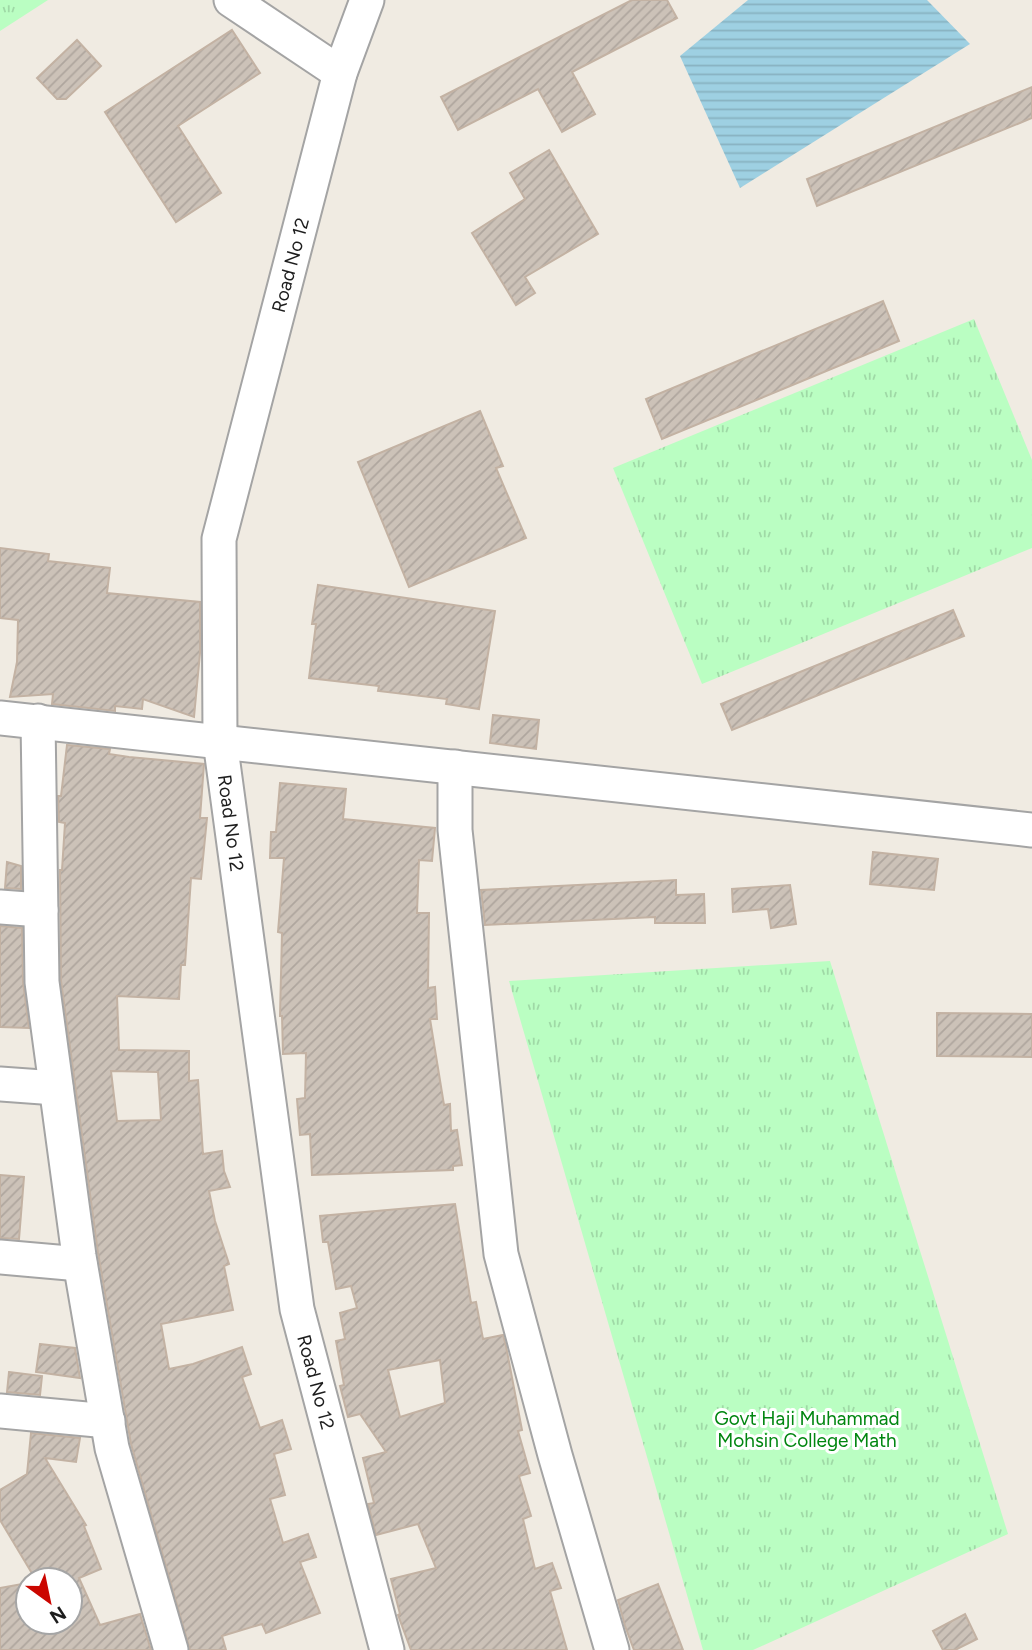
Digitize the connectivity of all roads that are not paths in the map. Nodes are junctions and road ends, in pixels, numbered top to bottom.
1 (232, 0) edge
2 (366, 0) edge
3 (340, 74) junction
4 (0, 718) edge
5 (38, 722) junction
6 (220, 741) junction
7 (455, 767) junction
8 (1032, 830) edge
9 (0, 907) edge
10 (41, 910) junction
11 (0, 1084) edge
12 (56, 1088) junction
13 (0, 1257) edge
14 (80, 1264) junction
15 (0, 1411) edge
16 (108, 1422) junction
17 (172, 1650) edge
18 (387, 1650) edge
19 (612, 1650) edge

1 - 3 street
2 - 3 street, Road No 12
3 - 6 street, Road No 12
4 - 5 street
5 - 6 street
5 - 10 street
6 - 7 street
6 - 18 street, Road No 12
7 - 8 street
7 - 19 street
9 - 10 street
10 - 12 street
11 - 12 street
12 - 14 street
13 - 14 street
14 - 16 street
15 - 16 street
16 - 17 street

